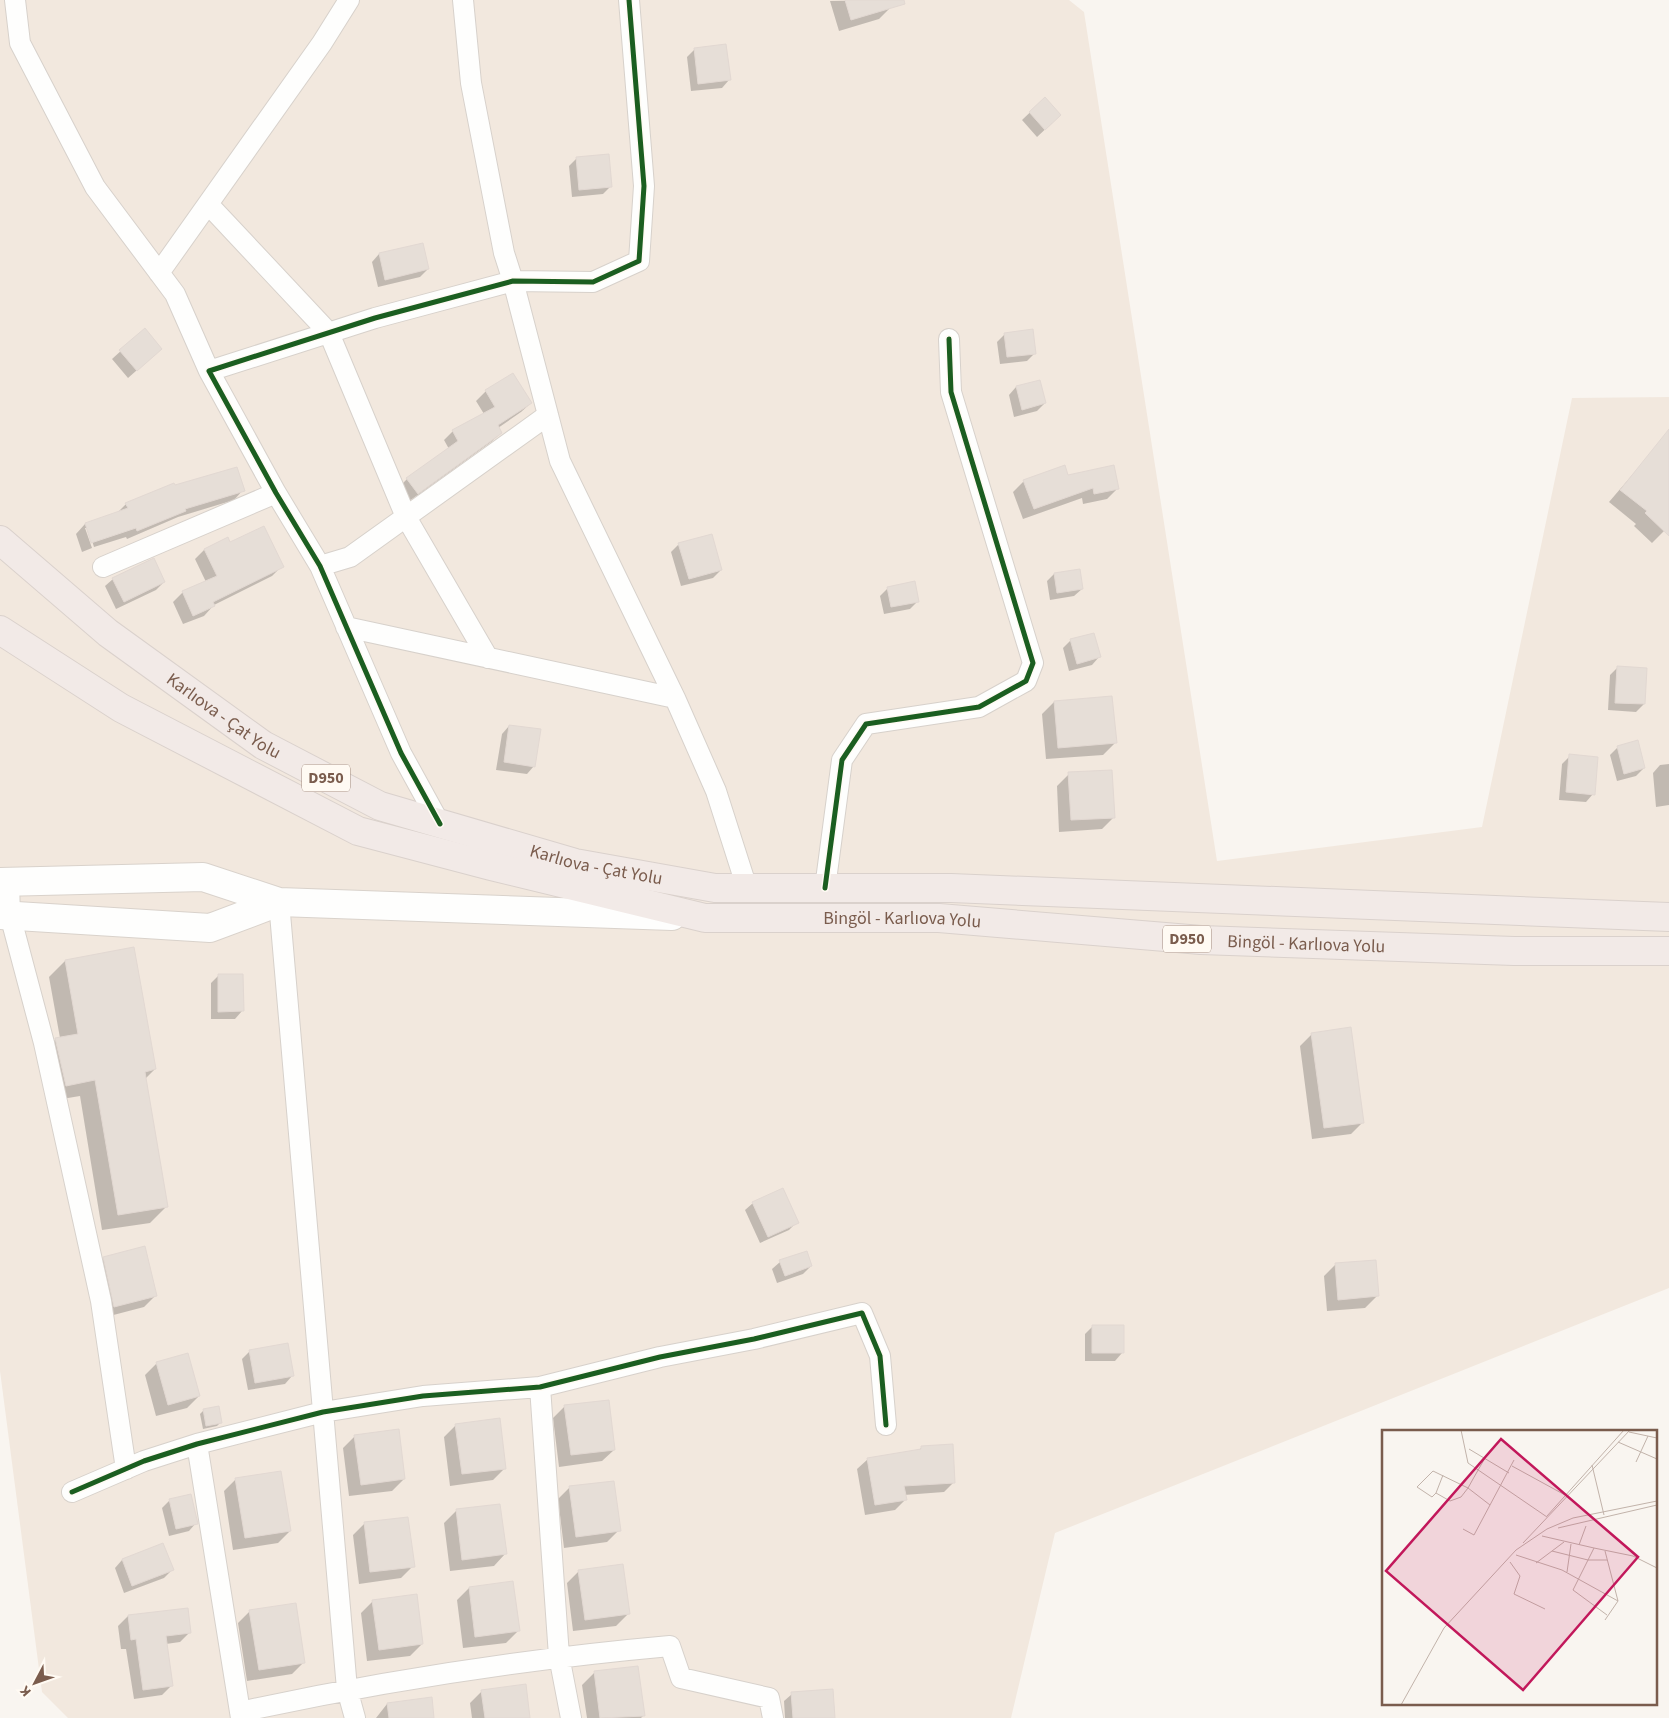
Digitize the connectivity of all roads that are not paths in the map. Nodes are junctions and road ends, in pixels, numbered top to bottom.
1 (15, 0) edge
2 (349, 0) edge
3 (463, 0) edge
4 (629, 0) edge
5 (208, 204) junction
6 (159, 273) junction
7 (513, 281) junction
8 (329, 333) junction
9 (949, 338) dead end
10 (209, 371) junction
11 (548, 415) junction
12 (276, 493) junction
13 (406, 517) junction
14 (0, 540) edge
15 (320, 566) junction
16 (103, 567) dead end
17 (346, 627) junction
18 (0, 630) edge
19 (488, 658) junction
20 (675, 698) junction
21 (440, 824) junction
22 (4, 882) edge
23 (714, 888) joint
24 (747, 888) junction
25 (825, 888) junction
26 (279, 902) junction
27 (5, 915) edge
28 (1669, 917) edge
29 (705, 918) junction
30 (1669, 951) edge
31 (540, 1387) junction
32 (323, 1412) junction
33 (886, 1425) dead end
34 (197, 1444) junction
35 (126, 1469) junction
36 (72, 1492) dead end
37 (559, 1656) junction
38 (347, 1689) junction
39 (241, 1715) edge
40 (354, 1718) edge
41 (571, 1718) edge
42 (773, 1718) edge

1 - 6 street
2 - 5 street
3 - 7 street
4 - 7 street
5 - 6 street
5 - 8 street
6 - 10 street
7 - 8 street
7 - 11 street
8 - 10 street
8 - 13 street
9 - 25 street
10 - 12 street
11 - 13 street
11 - 20 street
12 - 15 street
12 - 16 street
13 - 15 street
13 - 19 street
14 - 21 highway, Karlıova - Çat Yolu / D950
15 - 17 street
17 - 19 street
17 - 21 street
18 - 29 highway, Karlıova - Çat Yolu / D950
19 - 20 street
20 - 24 street
21 - 23 highway, Karlıova - Çat Yolu / D950
22 - 26 street
22 - 27 street
23 - 24 highway, Bingöl - Karlıova Yolu / D950
24 - 25 highway, Bingöl - Karlıova Yolu / D950
25 - 28 highway, Bingöl - Karlıova Yolu / D950
26 - 27 street
26 - 29 street
26 - 32 street
27 - 35 street
29 - 30 highway, Bingöl - Karlıova Yolu / D950
31 - 32 street
31 - 33 street
31 - 37 street
32 - 34 street
32 - 38 street
34 - 35 street
34 - 39 street
35 - 36 street
37 - 38 street
37 - 41 street
37 - 42 street
38 - 39 street
38 - 40 street

